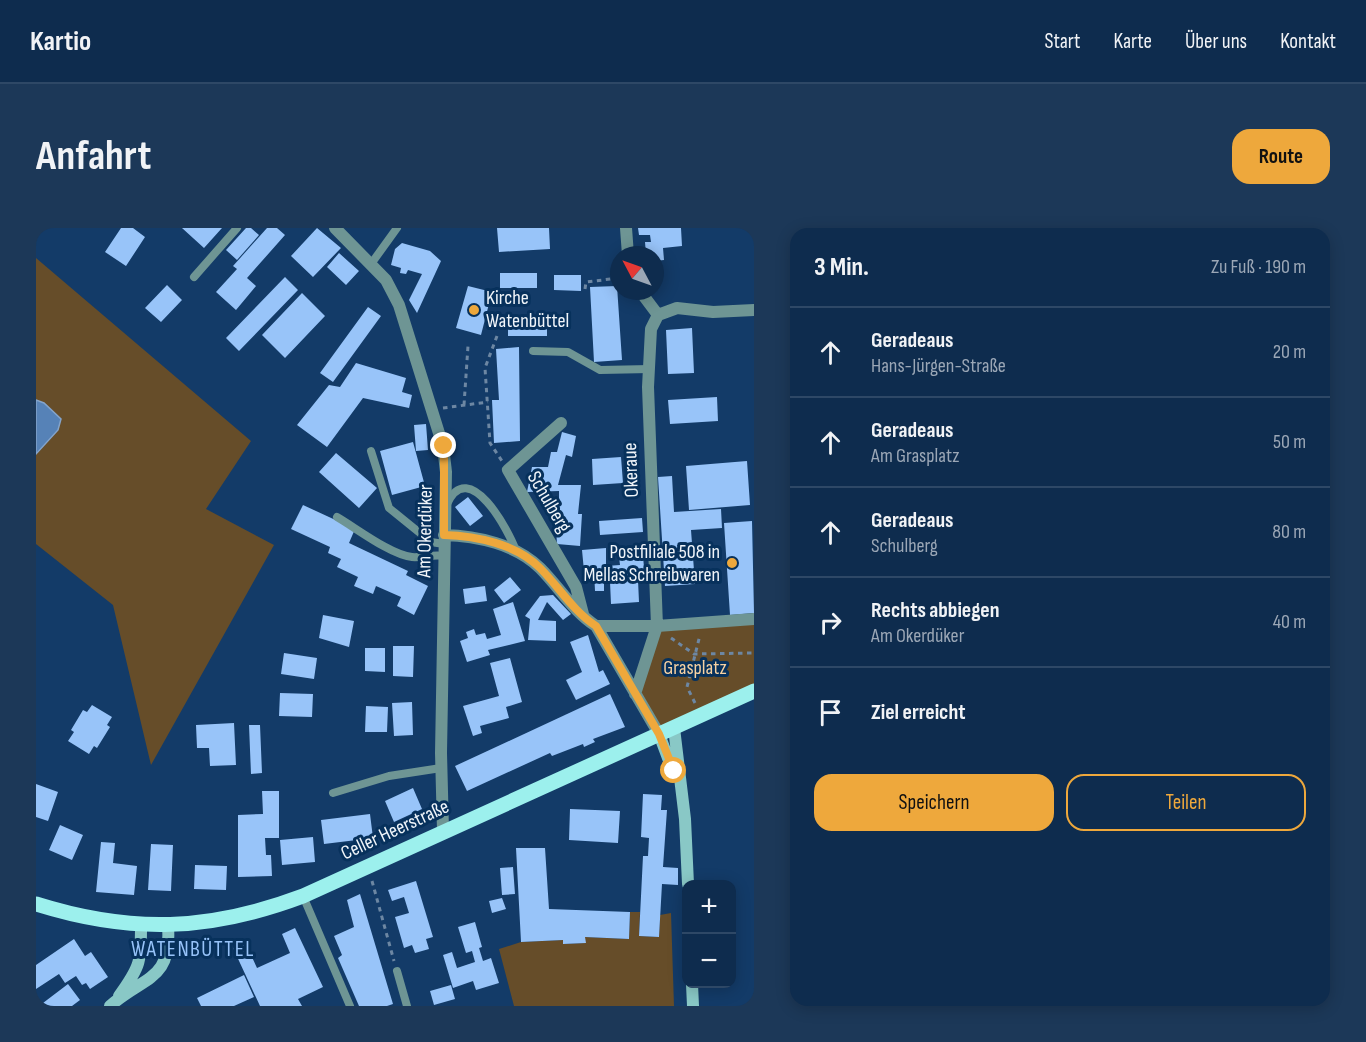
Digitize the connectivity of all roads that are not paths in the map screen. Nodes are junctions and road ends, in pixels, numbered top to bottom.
1 (237, 228) edge
2 (335, 228) edge
3 (397, 228) edge
4 (626, 228) edge
5 (627, 246) edge
6 (371, 264) junction
7 (194, 277) dead end
8 (647, 300) edge
9 (754, 310) edge
10 (658, 315) junction
11 (533, 351) dead end
12 (650, 369) junction
13 (561, 423) dead end
14 (371, 451) dead end
15 (445, 508) junction
16 (338, 517) dead end
17 (444, 545) junction
18 (517, 552) junction
19 (584, 618) junction
20 (754, 619) edge
21 (596, 626) junction
22 (657, 626) junction
23 (754, 691) edge
24 (635, 694) junction
25 (674, 728) junction
26 (659, 734) junction
27 (441, 768) junction
28 (333, 793) dead end
29 (686, 819) junction
30 (443, 830) junction
31 (688, 880) edge
32 (303, 896) junction
33 (36, 904) edge
34 (141, 925) junction
35 (168, 926) junction
36 (397, 971) road end
37 (692, 988) edge
38 (112, 1004) edge
39 (350, 1006) edge
40 (407, 1006) edge
41 (693, 1006) edge

1 - 7 lane
2 - 6 street, Am Okerdüker
3 - 6 lane
4 - 5 street
6 - 15 street, Am Okerdüker
8 - 10 street
9 - 10 street
10 - 12 street, Okeraue
11 - 12 lane
12 - 22 street, Okeraue
13 - 19 street, Schulberg
14 - 17 lane
15 - 17 street, Am Okerdüker
15 - 18 lane
16 - 17 lane
17 - 18 street
17 - 27 street, Am Okerdüker
18 - 19 street
19 - 21 street
20 - 22 street
21 - 22 street
21 - 24 street
22 - 24 street
23 - 25 main road, Celler Heerstraße
24 - 26 street
25 - 26 main road, Celler Heerstraße
25 - 29 main road
26 - 29 main road
26 - 30 main road, Celler Heerstraße
27 - 28 lane
27 - 30 street, Am Okerdüker
29 - 31 main road
30 - 32 main road, Celler Heerstraße
32 - 35 main road, Celler Heerstraße
32 - 39 lane
33 - 34 main road, Celler Heerstraße
34 - 35 main road, Celler Heerstraße
34 - 38 main road
35 - 38 main road
36 - 40 lane
37 - 41 main road

